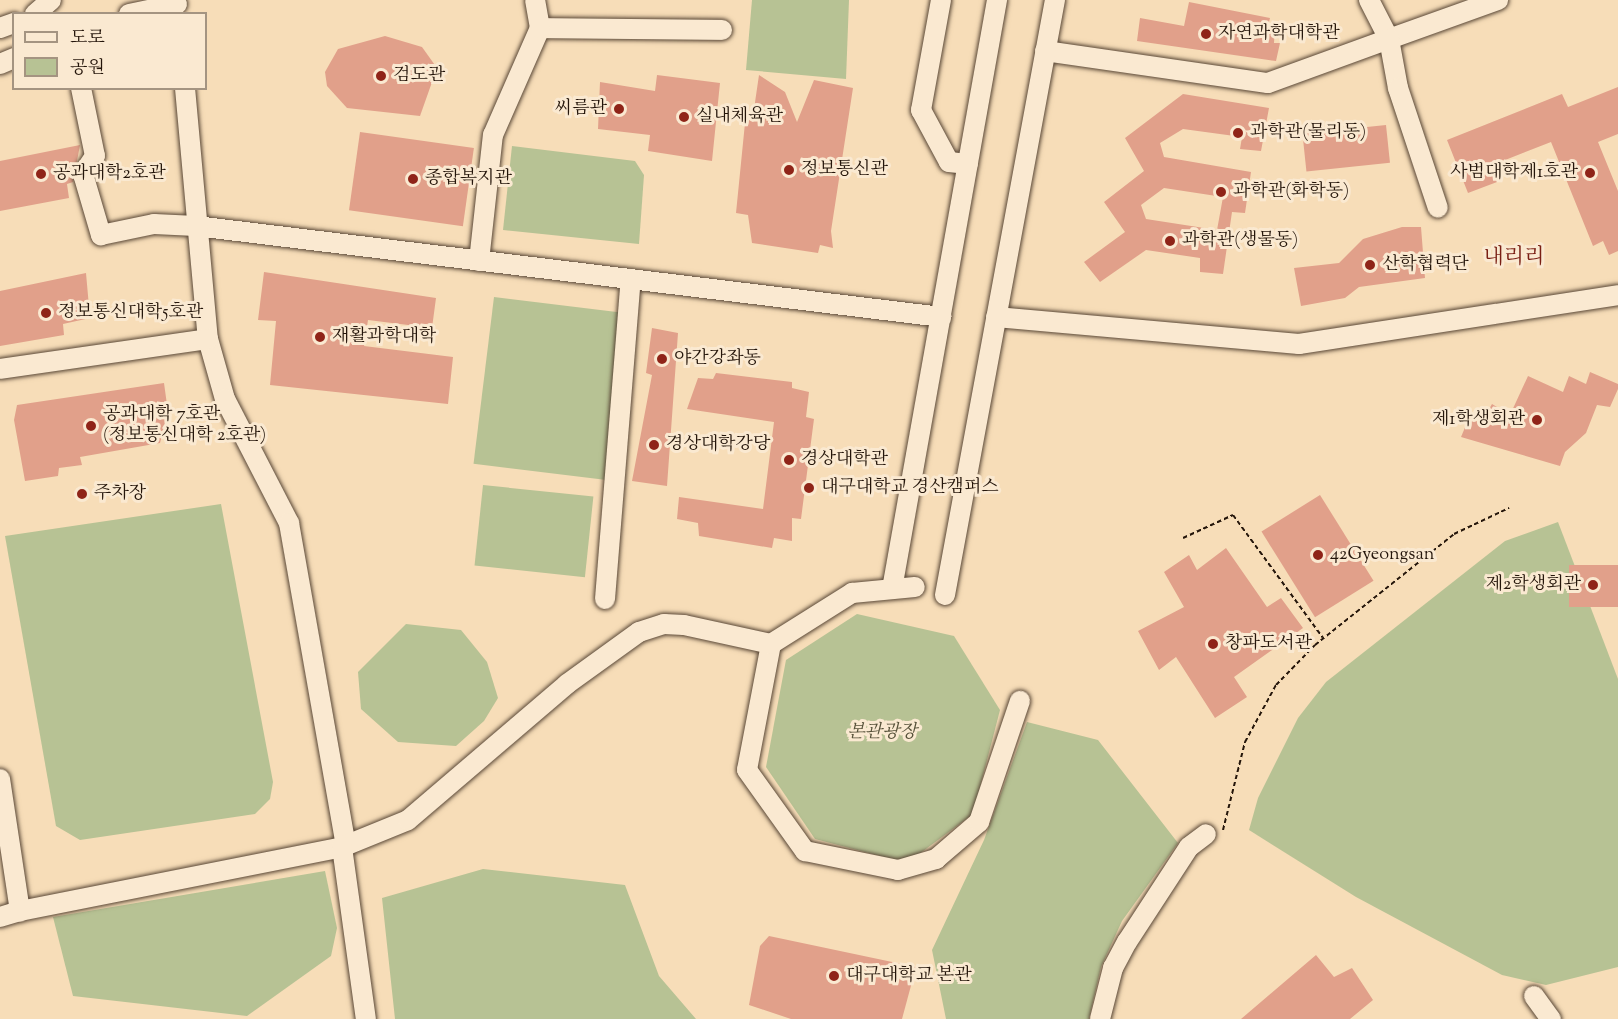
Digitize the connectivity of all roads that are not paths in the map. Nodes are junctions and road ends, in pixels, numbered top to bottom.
1 (51, 0) edge
2 (535, 0) edge
3 (941, 0) edge
4 (997, 0) edge
5 (1055, 0) edge
6 (1369, 0) edge
7 (1498, 0) edge
8 (181, 6) edge
9 (37, 12) edge
10 (142, 12) edge
11 (540, 28) junction
12 (723, 30) dead end
13 (1389, 39) junction
14 (1045, 51) junction
15 (81, 90) edge
16 (185, 90) edge
17 (968, 164) junction
18 (1438, 208) dead end
19 (196, 226) junction
20 (479, 261) junction
21 (632, 279) junction
22 (1618, 295) edge
23 (941, 317) junction
24 (996, 317) junction
25 (208, 339) junction
26 (0, 369) edge
27 (915, 587) dead end
28 (892, 589) junction
29 (945, 595) dead end
30 (605, 599) dead end
31 (771, 644) junction
32 (1020, 700) dead end
33 (0, 779) edge
34 (1213, 837) road end
35 (344, 847) junction
36 (20, 911) junction
37 (0, 917) edge
38 (1534, 996) dead end
39 (366, 1019) edge
40 (1100, 1019) edge
41 (1551, 1019) edge

1 - 9 street
2 - 11 street
3 - 17 street
4 - 17 street
5 - 14 street
6 - 13 street
7 - 13 street
8 - 10 street
11 - 12 street
11 - 20 street
13 - 14 street
13 - 18 street
14 - 24 street
15 - 19 street
16 - 19 street
17 - 23 street
19 - 20 street
19 - 25 street
20 - 21 street
21 - 23 street
21 - 30 street
22 - 24 street
23 - 28 street
24 - 29 street
25 - 26 street
25 - 35 street
27 - 28 street
28 - 31 street
31 - 32 street
31 - 35 street
33 - 36 street
34 - 40 street
35 - 36 street
35 - 39 street
36 - 37 street
38 - 41 street

